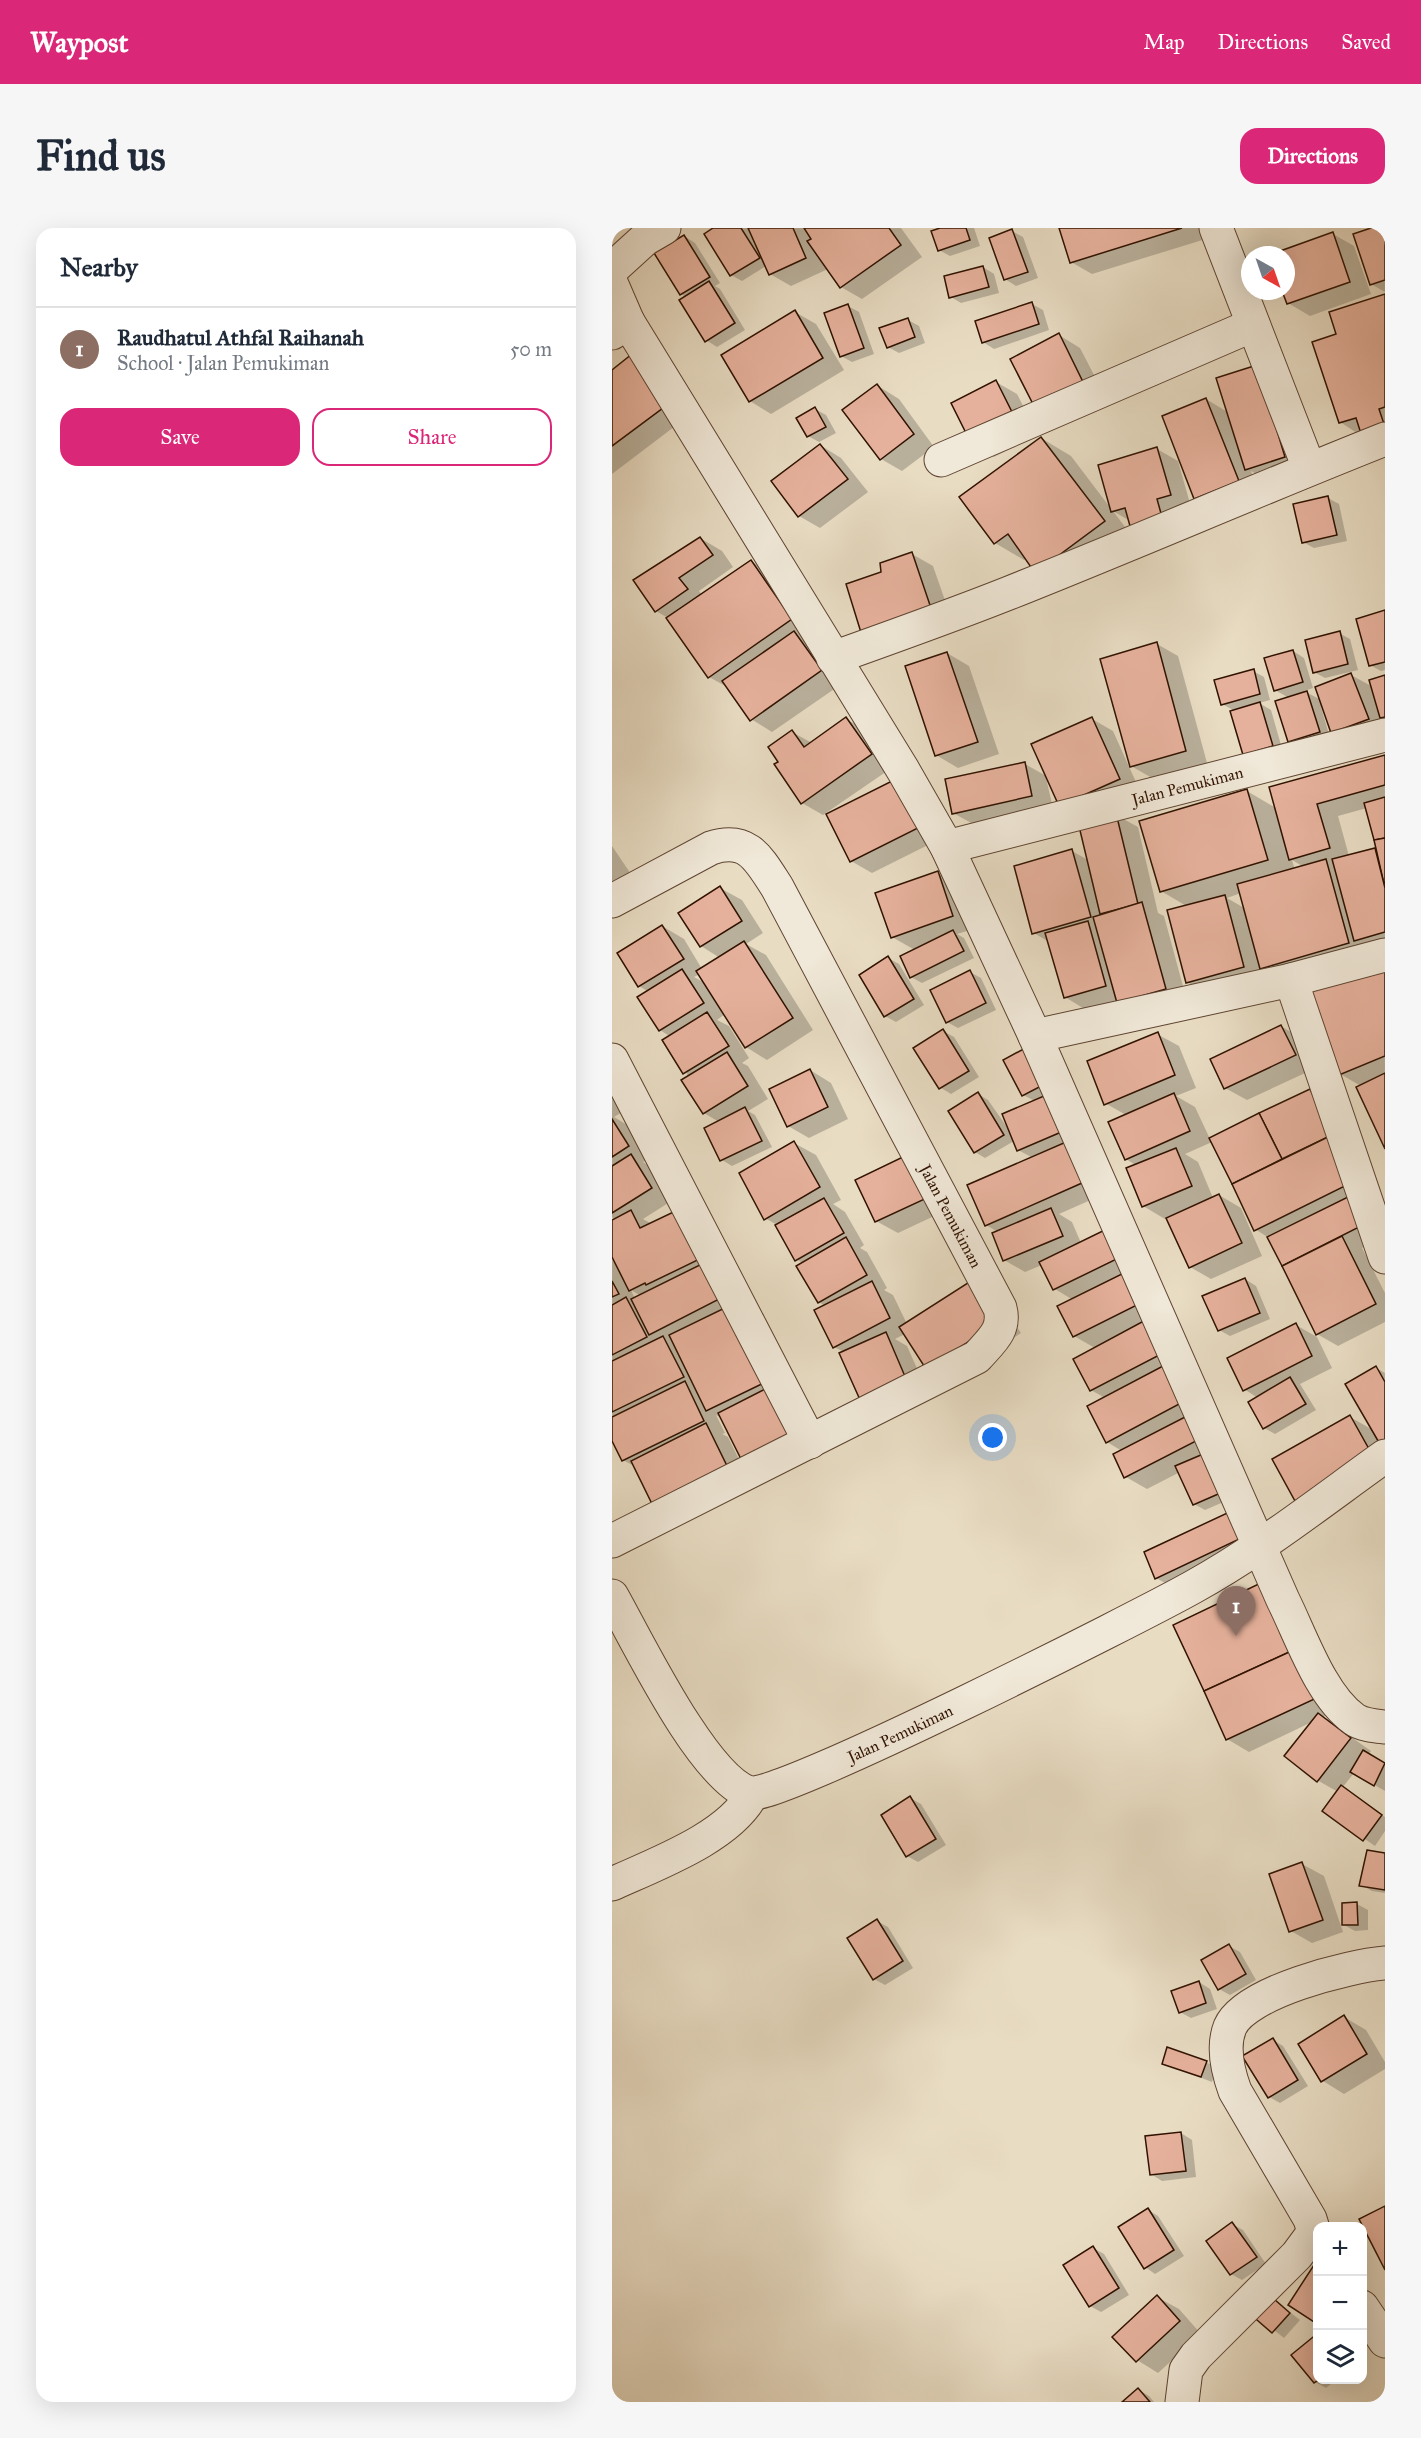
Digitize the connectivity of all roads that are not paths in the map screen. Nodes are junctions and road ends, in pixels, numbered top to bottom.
1 (664, 228) edge
2 (1216, 228) edge
3 (612, 269) edge
4 (612, 285) edge
5 (1253, 325) junction
6 (620, 328) edge
7 (1385, 439) edge
8 (941, 460) dead end
9 (1309, 468) junction
10 (833, 658) junction
11 (1385, 735) edge
12 (946, 847) junction
13 (612, 901) edge
14 (1385, 955) edge
15 (1291, 980) junction
16 (1035, 1036) junction
17 (612, 1060) edge
18 (1385, 1257) edge
19 (810, 1443) junction
20 (1385, 1456) edge
21 (612, 1541) edge
22 (1261, 1545) junction
23 (612, 1596) edge
24 (1385, 1728) edge
25 (753, 1794) junction
26 (612, 1884) edge
27 (1385, 1963) edge
28 (1313, 2227) edge
29 (1313, 2238) edge
30 (1367, 2314) edge
31 (1385, 2341) edge
32 (1182, 2402) edge

1 - 3 street
2 - 5 street
4 - 6 street
5 - 8 street
5 - 9 street
6 - 10 street
7 - 9 street
9 - 10 street
10 - 12 street
11 - 12 street, Jalan Pemukiman
12 - 16 street
13 - 19 street, Jalan Pemukiman
14 - 15 street
15 - 16 street
15 - 18 street
16 - 22 street
17 - 19 street
19 - 21 street, Jalan Pemukiman
20 - 22 street, Jalan Pemukiman
22 - 24 street
22 - 25 street, Jalan Pemukiman
23 - 25 street
25 - 26 street
27 - 28 street
29 - 32 street
30 - 31 street

